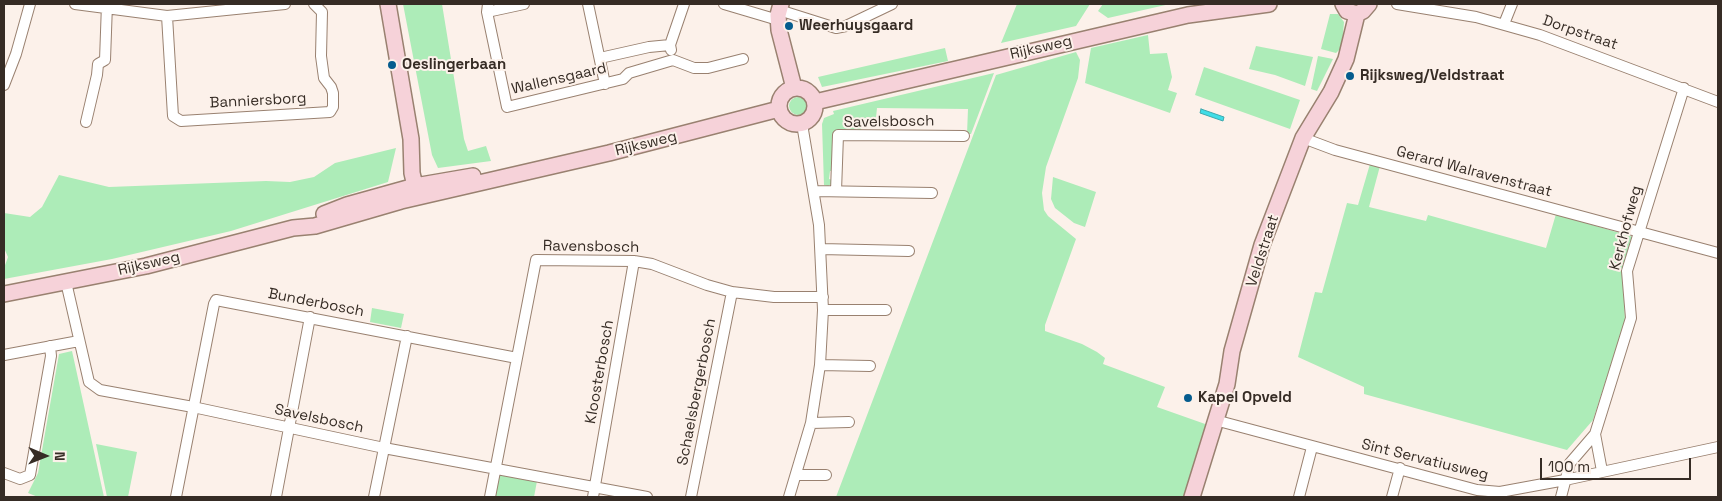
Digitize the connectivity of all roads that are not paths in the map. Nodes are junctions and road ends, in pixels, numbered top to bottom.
1 (30, 4) edge
2 (74, 4) edge
3 (285, 4) edge
4 (314, 4) edge
5 (388, 4) edge
6 (524, 4) edge
7 (588, 4) edge
8 (684, 4) edge
9 (724, 4) edge
10 (892, 4) edge
11 (1269, 4) edge
12 (1343, 4) edge
13 (1397, 4) edge
14 (1512, 4) edge
15 (107, 5) edge
16 (488, 8) edge
17 (1363, 9) edge
18 (779, 11) edge
19 (167, 16) junction
20 (1504, 24) junction
21 (670, 45) junction
22 (600, 58) junction
23 (743, 59) dead end
24 (673, 60) junction
25 (605, 84) junction
26 (4, 85) edge
27 (794, 88) junction
28 (1684, 88) junction
29 (815, 102) junction
30 (1718, 102) edge
31 (779, 110) junction
32 (86, 122) dead end
33 (802, 124) junction
34 (964, 136) dead end
35 (1303, 138) junction
36 (421, 189) junction
37 (815, 191) junction
38 (836, 191) junction
39 (932, 193) dead end
40 (1638, 231) junction
41 (822, 249) junction
42 (908, 251) dead end
43 (1718, 253) edge
44 (634, 261) junction
45 (66, 282) junction
46 (732, 292) junction
47 (4, 294) edge
48 (823, 297) junction
49 (823, 310) junction
50 (886, 310) dead end
51 (310, 317) junction
52 (407, 336) junction
53 (79, 341) junction
54 (50, 346) junction
55 (4, 355) edge
56 (517, 358) junction
57 (820, 365) junction
58 (870, 366) dead end
59 (193, 407) junction
60 (1215, 420) junction
61 (810, 422) junction
62 (848, 422) dead end
63 (290, 429) junction
64 (1595, 434) junction
65 (1312, 447) junction
66 (1718, 447) edge
67 (384, 448) junction
68 (1400, 468) junction
69 (496, 470) junction
70 (1602, 471) junction
71 (4, 473) edge
72 (796, 475) junction
73 (826, 475) dead end
74 (1565, 480) junction
75 (594, 493) edge
76 (176, 497) edge
77 (276, 497) edge
78 (374, 497) edge
79 (490, 497) edge
80 (647, 497) edge
81 (691, 497) edge
82 (790, 497) edge
83 (1192, 497) edge
84 (1299, 497) edge
85 (1392, 497) edge
86 (1561, 497) edge

1 - 26 street
2 - 15 street
3 - 19 street
4 - 19 street, Banniersborg
5 - 36 street
6 - 16 street
7 - 22 street
8 - 21 street
9 - 18 street
10 - 18 street
11 - 29 street, Rijksweg
12 - 17 street
13 - 20 street, Dorpstraat
14 - 20 street
15 - 19 street
15 - 32 street
16 - 25 street, Wallensgaard
17 - 35 street, Veldstraat
18 - 27 street
20 - 28 street, Dorpstraat
21 - 22 street, Wallensgaard
21 - 24 street
22 - 25 street
23 - 24 street
24 - 25 street, Wallensgaard
27 - 29 street
27 - 31 street
28 - 30 street, Dorpstraat
28 - 40 street, Kerkhofweg
29 - 33 street
31 - 33 street
31 - 36 street, Rijksweg
33 - 37 street
34 - 38 street, Savelsbosch
35 - 40 street, Gerard Walravenstraat
35 - 60 street, Veldstraat
36 - 45 street, Rijksweg
37 - 38 street
37 - 41 street
38 - 39 street
40 - 43 street, Gerard Walravenstraat
40 - 64 street, Kerkhofweg
41 - 42 street
41 - 48 street
44 - 46 street, Ravensbosch
44 - 56 street, Ravensbosch
44 - 75 street, Kloosterbosch
45 - 47 street, Rijksweg
45 - 53 street, Savelsbosch
46 - 48 street, Ravensbosch
46 - 81 street, Schaelsbergerbosch
48 - 49 street
49 - 50 street
49 - 57 street
51 - 52 street, Bunderbosch
51 - 59 street, Bunderbosch
51 - 63 street
52 - 56 street, Bunderbosch
52 - 67 street
53 - 54 street
53 - 59 street, Savelsbosch
54 - 55 street
54 - 71 street
56 - 69 street, Ravensbosch
57 - 58 street
57 - 61 street
59 - 63 street, Savelsbosch
59 - 76 street, Bunderbosch
60 - 65 street, Sint Servatiusweg
60 - 83 street, Veldstraat
61 - 62 street
61 - 72 street
63 - 67 street, Savelsbosch
63 - 77 street
64 - 70 street, Kerkhofweg
64 - 74 street, Kerkhofweg
65 - 68 street, Sint Servatiusweg
65 - 84 street
66 - 70 street, Sint Servatiusweg
67 - 69 street, Savelsbosch
67 - 78 street
68 - 74 street, Sint Servatiusweg
68 - 85 street
69 - 75 street, Savelsbosch
69 - 79 street, Ravensbosch
70 - 74 street, Sint Servatiusweg
72 - 73 street
72 - 82 street
74 - 86 street, Kerkhofweg
75 - 80 street, Savelsbosch

